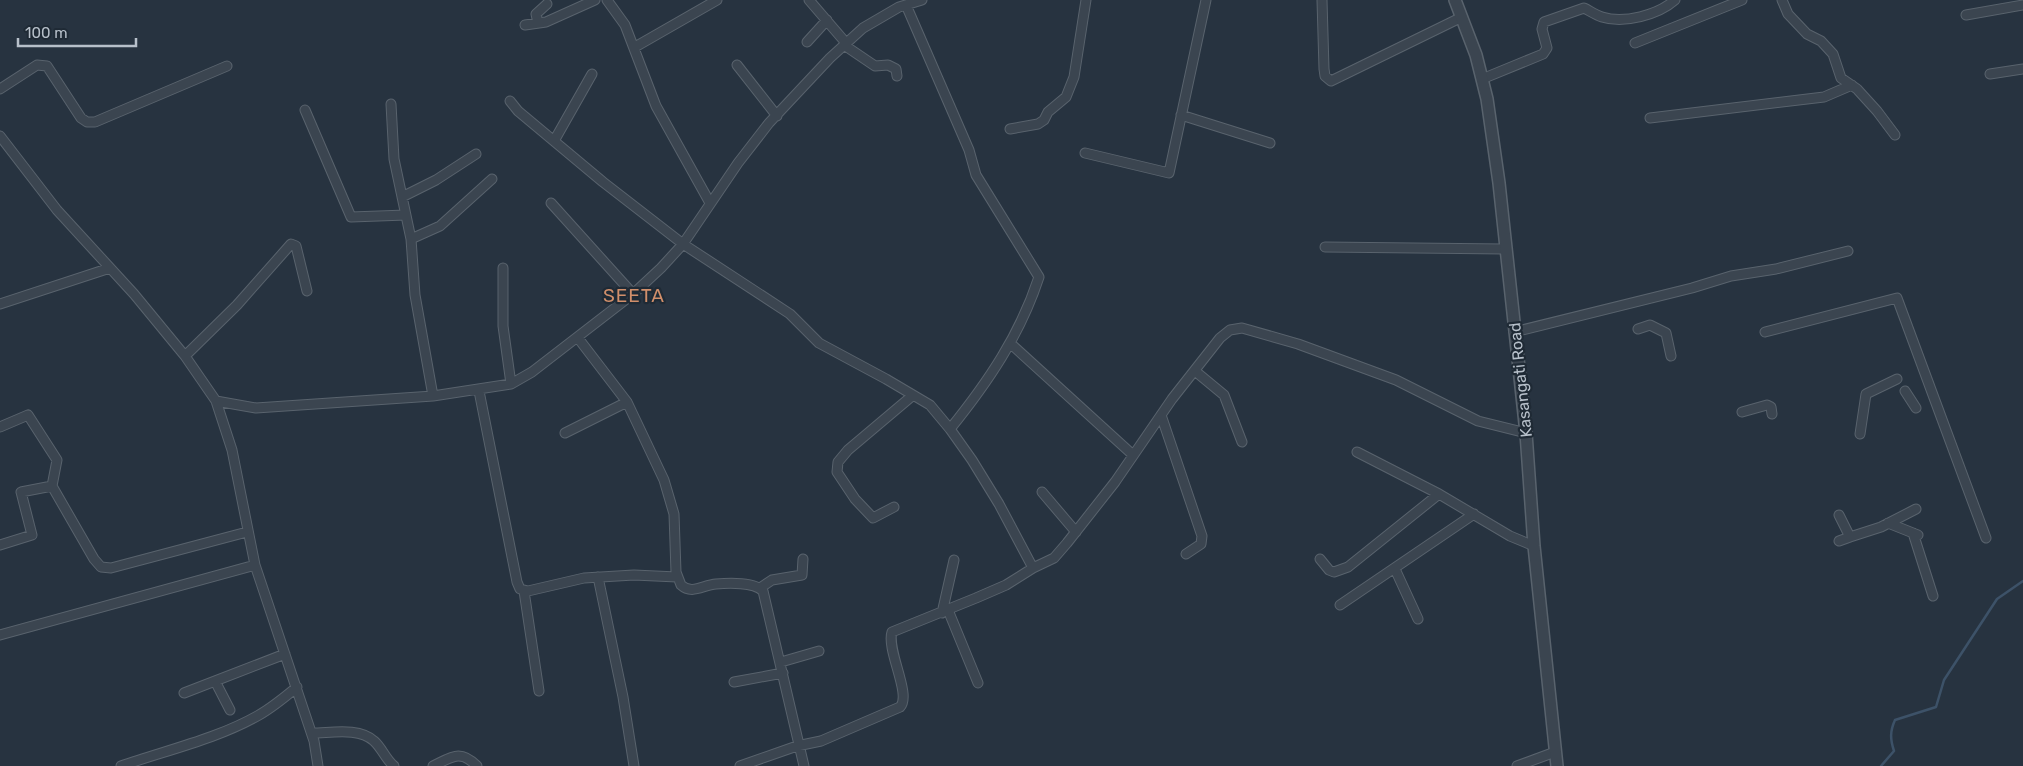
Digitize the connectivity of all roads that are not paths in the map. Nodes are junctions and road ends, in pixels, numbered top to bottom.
1 (595, 0) edge
2 (607, 0) edge
3 (717, 0) edge
4 (809, 0) edge
5 (922, 0) edge
6 (1086, 0) edge
7 (1206, 0) edge
8 (1322, 0) edge
9 (1455, 0) edge
10 (1675, 0) edge
11 (1742, 0) edge
12 (1782, 0) edge
13 (547, 4) dead end
14 (906, 5) junction
15 (2023, 5) edge
16 (1966, 14) dead end
17 (1462, 17) junction
18 (827, 20) junction
19 (538, 23) junction
20 (525, 25) dead end
21 (807, 42) dead end
22 (1635, 43) dead end
23 (845, 44) junction
24 (634, 47) junction
25 (736, 65) dead end
26 (227, 66) dead end
27 (2023, 69) edge
28 (592, 74) dead end
29 (1990, 74) dead end
30 (897, 76) dead end
31 (1482, 80) junction
32 (1852, 85) junction
33 (0, 89) edge
34 (510, 101) dead end
35 (391, 104) dead end
36 (305, 110) dead end
37 (1181, 115) junction
38 (777, 116) junction
39 (1650, 118) dead end
40 (1010, 128) dead end
41 (1895, 135) dead end
42 (0, 136) edge
43 (554, 140) junction
44 (1270, 143) dead end
45 (1085, 153) dead end
46 (476, 154) dead end
47 (492, 179) dead end
48 (402, 198) junction
49 (551, 203) dead end
50 (710, 203) junction
51 (406, 215) junction
52 (411, 239) junction
53 (683, 244) junction
54 (1325, 247) dead end
55 (1504, 249) junction
56 (1848, 251) dead end
57 (110, 268) junction
58 (503, 268) dead end
59 (307, 291) dead end
60 (633, 294) junction
61 (0, 304) edge
62 (1638, 329) dead end
63 (1514, 332) junction
64 (1765, 332) dead end
65 (578, 338) junction
66 (1010, 344) junction
67 (185, 356) junction
68 (1670, 356) dead end
69 (1194, 371) junction
70 (1897, 379) dead end
71 (512, 384) junction
72 (479, 391) junction
73 (1905, 391) dead end
74 (433, 396) junction
75 (912, 396) junction
76 (216, 401) junction
77 (627, 402) junction
78 (1916, 408) dead end
79 (1742, 412) dead end
80 (1772, 414) dead end
81 (1162, 415) junction
82 (0, 427) edge
83 (950, 429) junction
84 (565, 433) dead end
85 (1526, 433) junction
86 (1860, 434) dead end
87 (1242, 442) dead end
88 (1357, 452) dead end
89 (1133, 455) junction
90 (52, 486) junction
91 (1042, 492) dead end
92 (1439, 494) junction
93 (894, 506) dead end
94 (1916, 509) dead end
95 (1474, 514) junction
96 (1839, 514) dead end
97 (1888, 523) junction
98 (247, 532) junction
99 (1076, 532) junction
100 (1850, 537) junction
101 (1986, 538) dead end
102 (1838, 541) dead end
103 (0, 545) edge
104 (1534, 546) junction
105 (1186, 554) dead end
106 (803, 559) dead end
107 (1320, 559) dead end
108 (954, 560) dead end
109 (255, 565) junction
110 (1033, 568) junction
111 (1395, 569) junction
112 (677, 577) junction
113 (598, 578) junction
114 (760, 588) junction
115 (524, 591) junction
116 (1933, 596) dead end
117 (1340, 606) dead end
118 (945, 612) junction
119 (1418, 619) dead end
120 (0, 635) edge
121 (819, 651) dead end
122 (285, 654) junction
123 (781, 662) junction
124 (783, 673) junction
125 (215, 681) junction
126 (734, 682) dead end
127 (978, 683) dead end
128 (297, 688) junction
129 (539, 691) dead end
130 (184, 693) dead end
131 (230, 710) dead end
132 (312, 733) junction
133 (798, 746) junction
134 (1555, 752) junction
135 (121, 766) edge
136 (318, 766) edge
137 (394, 766) edge
138 (433, 766) edge
139 (477, 766) edge
140 (634, 766) edge
141 (740, 766) edge
142 (804, 766) edge
143 (1517, 766) edge
144 (1557, 766) edge

1 - 19 street
2 - 24 street
3 - 24 street
4 - 18 street
5 - 14 street
6 - 40 street
7 - 37 street
8 - 17 street
9 - 17 street, Kasangati Road
10 - 31 street
11 - 22 street
12 - 32 street
13 - 19 street
14 - 23 street
14 - 66 street
15 - 16 street
17 - 31 street, Kasangati Road
18 - 21 street
18 - 23 street
19 - 20 street
23 - 30 street
23 - 38 street
24 - 50 street
25 - 38 street
26 - 33 street
27 - 29 street
28 - 43 street
31 - 55 street, Kasangati Road
32 - 39 street
32 - 41 street
34 - 43 street
35 - 48 street
36 - 51 street
37 - 44 street
37 - 45 street
38 - 50 street
42 - 57 street
43 - 53 street
46 - 48 street
47 - 52 street
48 - 51 street
49 - 60 street
50 - 53 street
51 - 52 street
52 - 74 street
53 - 60 street
53 - 75 street
54 - 55 street
55 - 63 street, Kasangati Road
56 - 63 street
57 - 61 street
57 - 67 street
58 - 71 street
59 - 67 street
60 - 65 street
62 - 68 street
63 - 85 street, Kasangati Road
64 - 101 street
65 - 71 street
65 - 77 street
66 - 83 street
66 - 89 street
67 - 76 street
69 - 81 street
69 - 85 street
69 - 87 street
70 - 86 street
71 - 72 street
72 - 74 street
72 - 115 street
73 - 78 street
74 - 76 street
75 - 83 street
75 - 93 street
76 - 98 street
77 - 84 street
77 - 112 street
79 - 80 street
81 - 89 street
81 - 105 street
82 - 90 street
83 - 110 street
85 - 104 street, Kasangati Road
88 - 92 street
89 - 99 street
90 - 98 street
90 - 103 street
91 - 99 street
92 - 95 street
92 - 107 street
94 - 97 street
95 - 104 street
95 - 111 street
96 - 100 street
97 - 100 street
97 - 116 street
98 - 109 street
99 - 110 street
100 - 102 street
104 - 134 street, Kasangati Road
106 - 114 street
108 - 118 street
109 - 120 street
109 - 122 street
110 - 118 street
111 - 117 street
111 - 119 street
112 - 113 street
112 - 114 street
113 - 115 street
113 - 140 street
114 - 123 street
115 - 129 street
118 - 127 street
118 - 133 street
121 - 123 street
122 - 125 street
122 - 128 street
123 - 124 street
124 - 126 street
124 - 133 street
125 - 130 street
125 - 131 street
128 - 132 street
128 - 135 street
132 - 136 street
132 - 137 street
133 - 141 street
133 - 142 street
134 - 143 street
134 - 144 street, Kasangati Road
138 - 139 street

